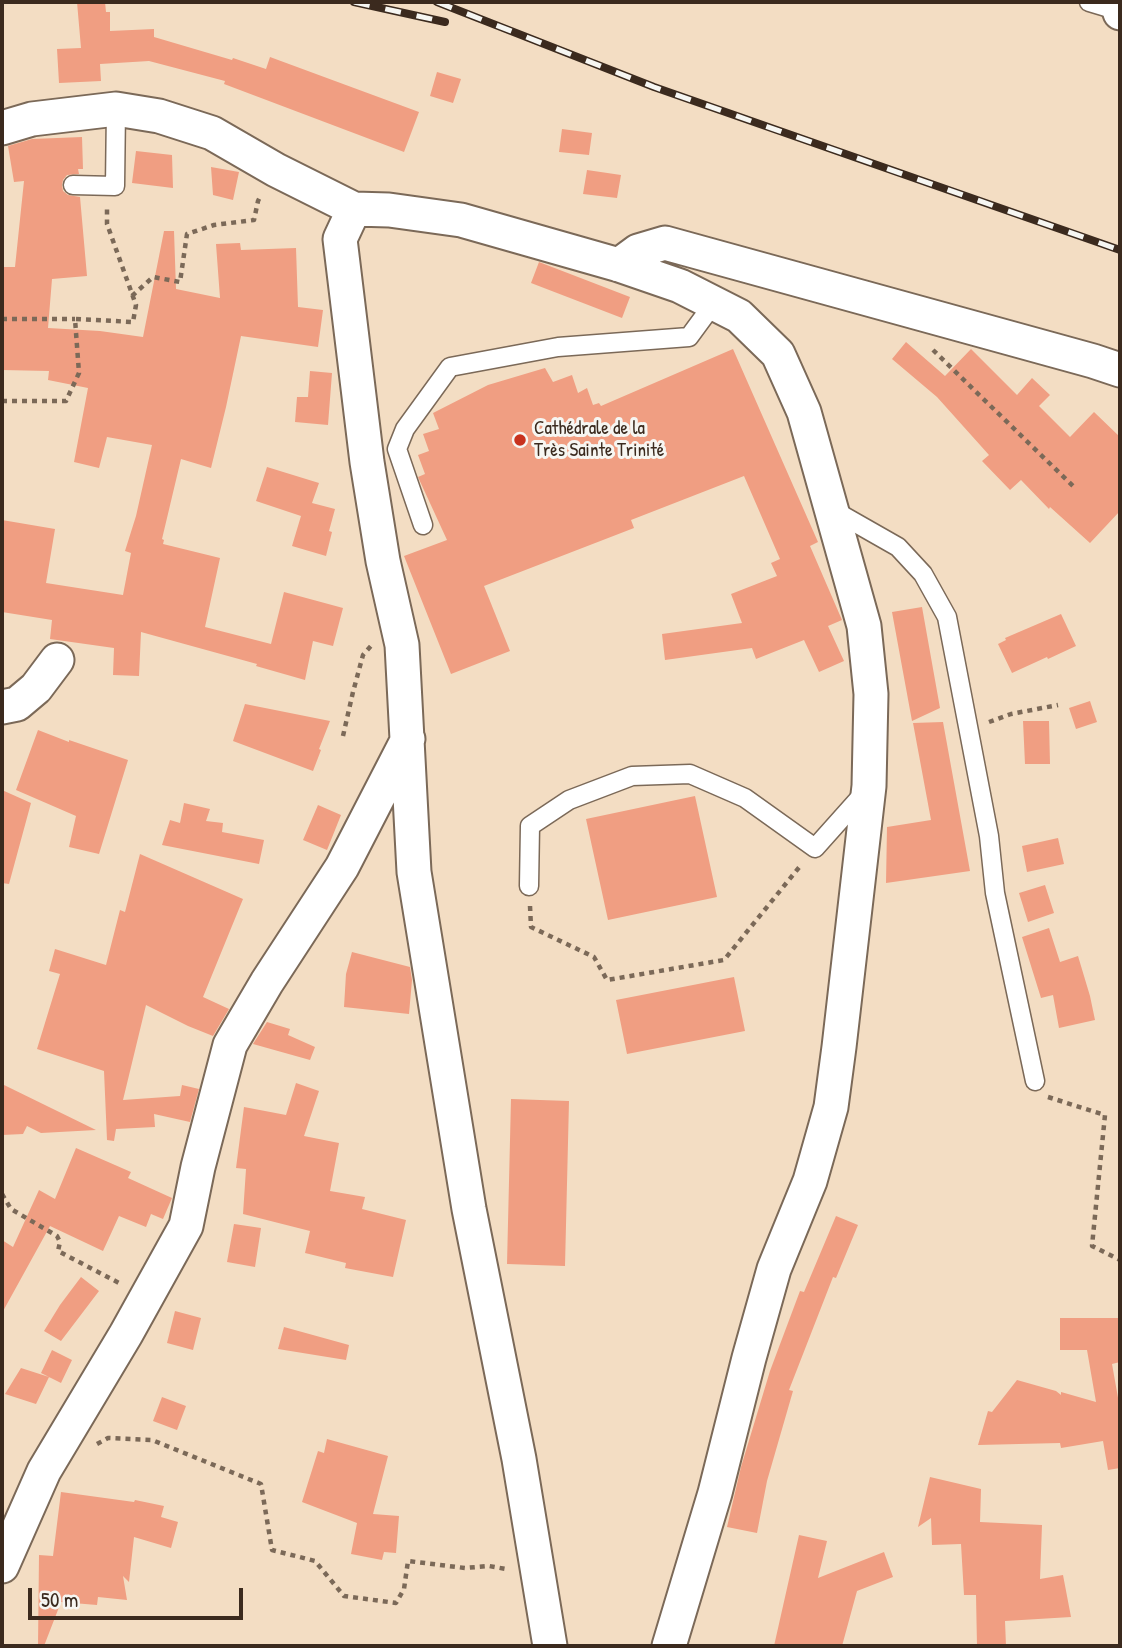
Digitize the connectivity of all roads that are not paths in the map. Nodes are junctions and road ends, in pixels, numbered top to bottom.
1 (1089, 2) edge
2 (1117, 2) edge
3 (1120, 12) edge
4 (116, 109) junction
5 (2, 128) edge
6 (73, 185) dead end
7 (354, 209) junction
8 (618, 265) junction
9 (714, 303) junction
10 (1120, 370) edge
11 (832, 509) junction
12 (423, 525) dead end
13 (57, 660) dead end
14 (2, 707) edge
15 (408, 738) junction
16 (869, 786) junction
17 (530, 886) road end
18 (1035, 1081) road end
19 (2, 1566) edge
20 (550, 1646) edge
21 (669, 1646) edge

1 - 3 lane
2 - 3 street
4 - 5 street
4 - 6 lane
4 - 7 street
7 - 8 street
7 - 15 street
8 - 9 street
8 - 10 street
9 - 11 street
9 - 12 lane
11 - 16 street
11 - 18 lane
13 - 14 street
15 - 19 street
15 - 20 street
16 - 17 lane
16 - 21 street

